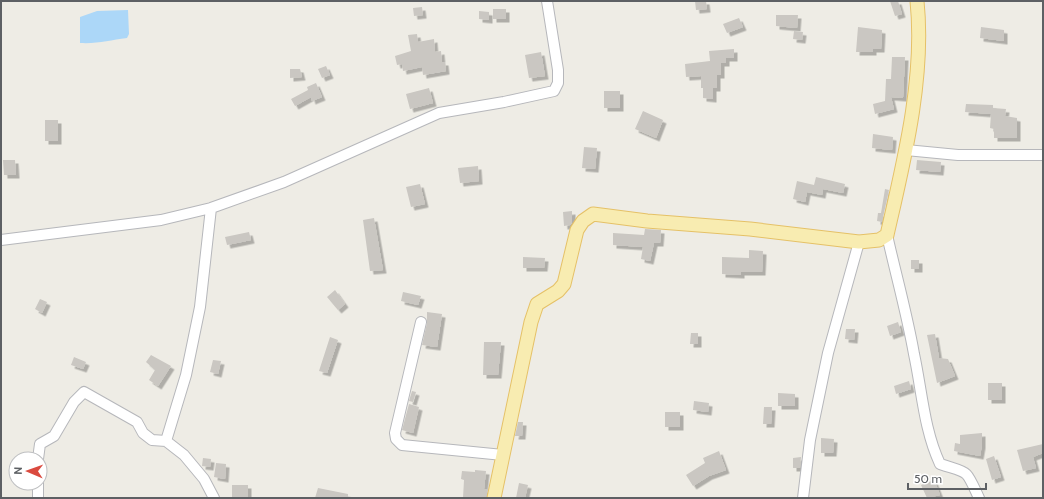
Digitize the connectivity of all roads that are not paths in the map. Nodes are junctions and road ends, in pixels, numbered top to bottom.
1 (547, 1) edge
2 (917, 1) edge
3 (906, 150) junction
4 (1043, 154) edge
5 (211, 208) junction
6 (887, 235) junction
7 (1, 240) edge
8 (859, 242) junction
9 (421, 322) dead end
10 (166, 441) junction
11 (39, 451) edge
12 (503, 455) junction
13 (214, 498) edge
14 (494, 498) edge
15 (803, 498) edge
16 (979, 498) edge

1 - 5 street
2 - 3 main road
3 - 4 street
3 - 6 main road
5 - 7 street
5 - 10 street
6 - 8 main road
6 - 16 street
8 - 12 main road
8 - 15 street
9 - 12 street
10 - 11 street
10 - 13 street
12 - 14 main road

